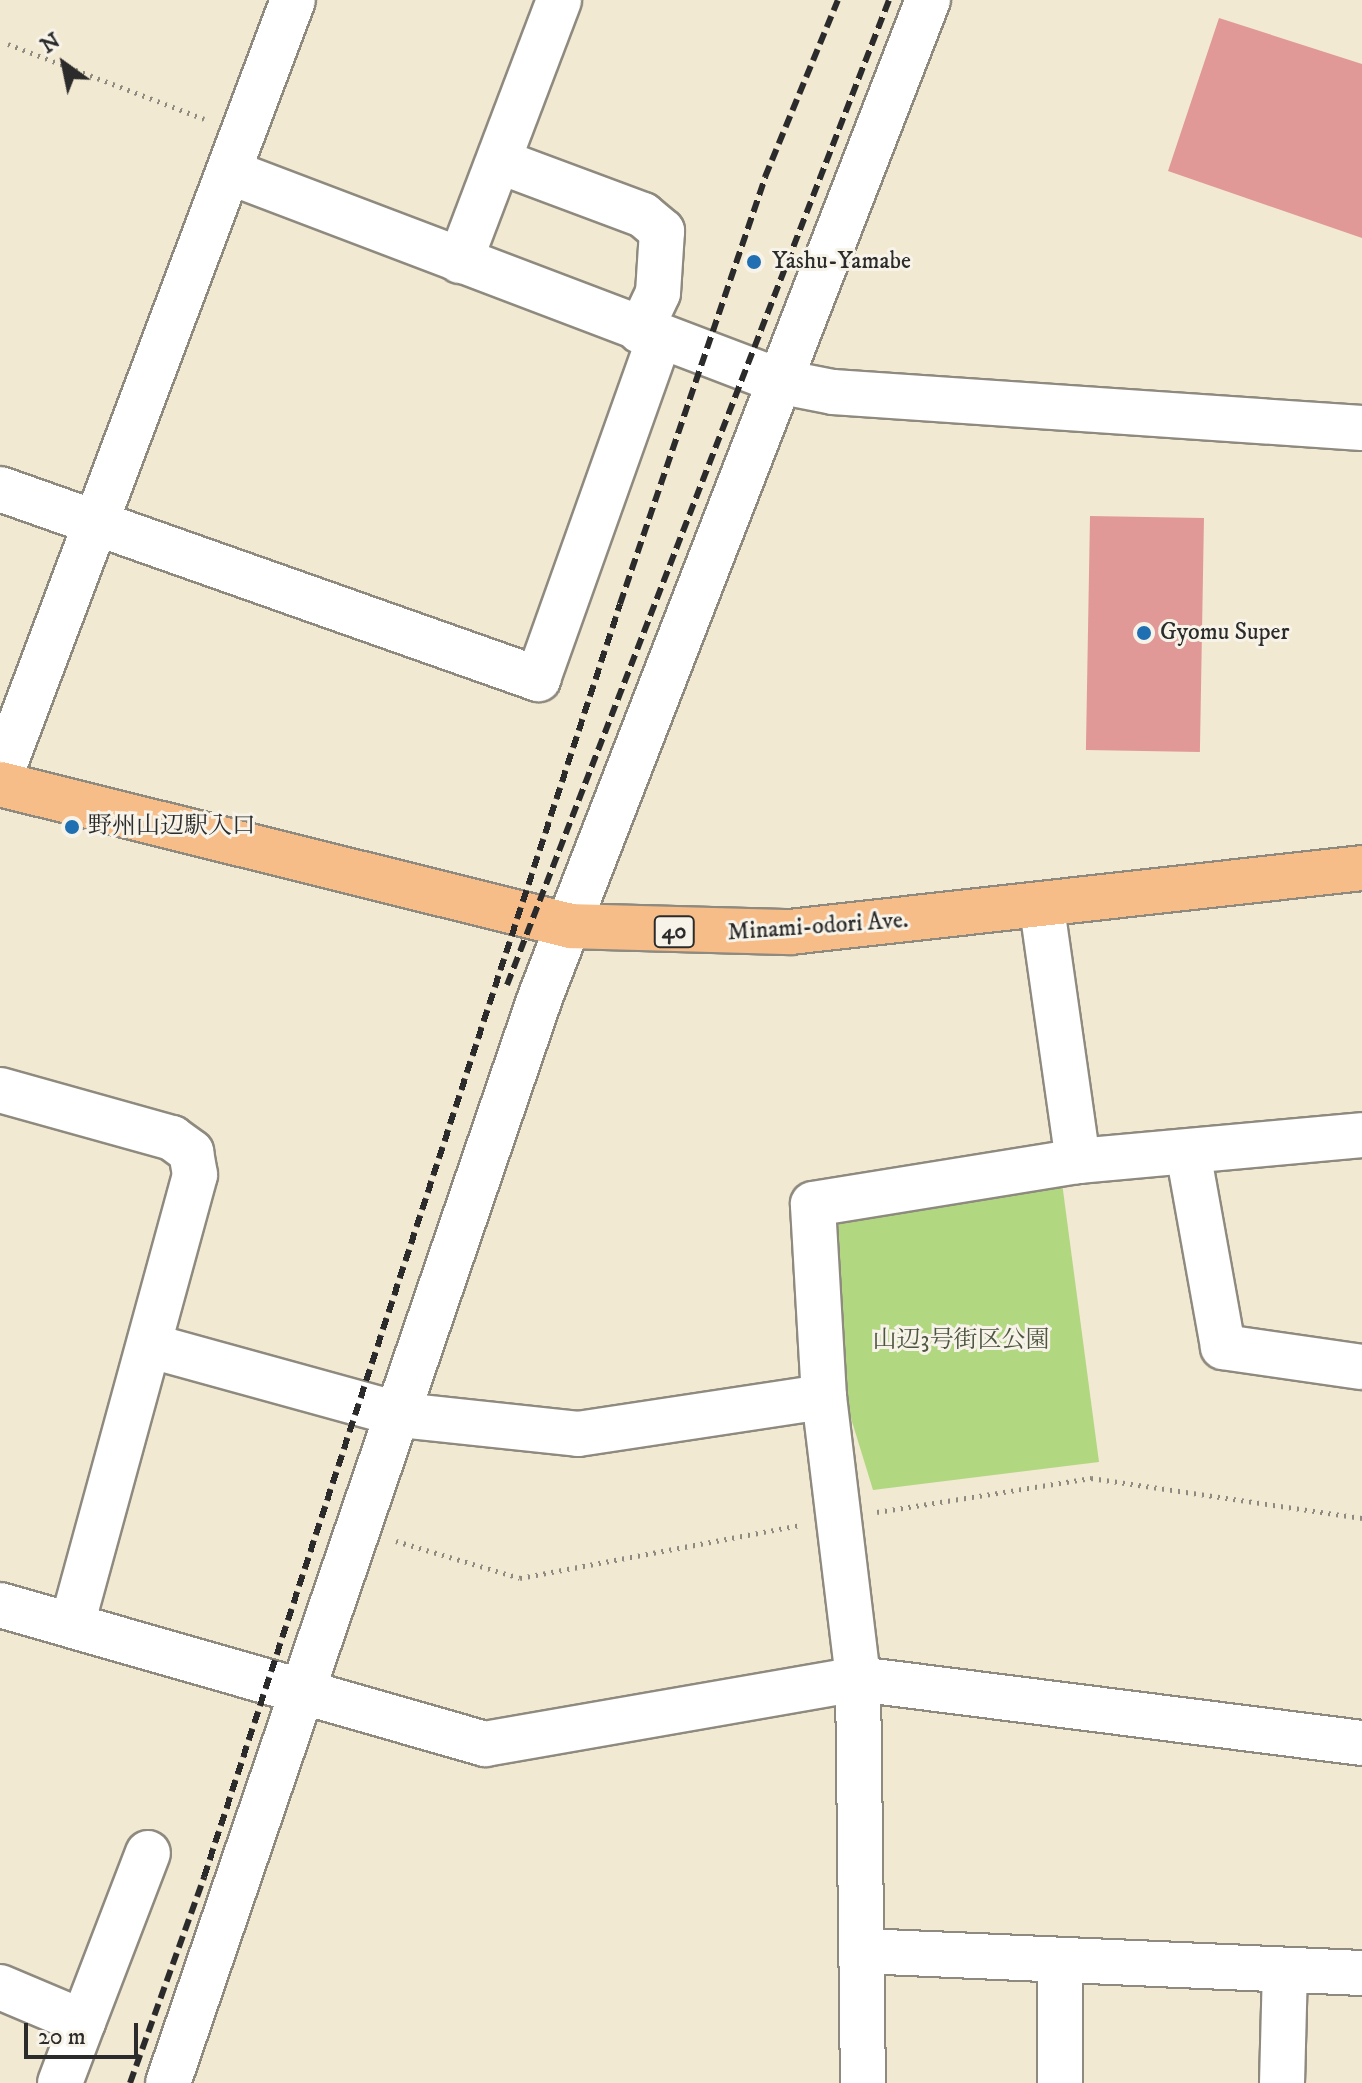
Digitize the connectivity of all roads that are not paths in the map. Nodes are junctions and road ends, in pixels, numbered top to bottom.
1 (293, 0) edge
2 (559, 0) edge
3 (928, 0) edge
4 (501, 162) junction
5 (232, 173) junction
6 (460, 261) junction
7 (650, 336) junction
8 (782, 382) junction
9 (1362, 428) edge
10 (0, 489) edge
11 (95, 520) junction
12 (0, 777) edge
13 (0, 784) edge
14 (1362, 868) edge
15 (1042, 907) junction
16 (571, 926) junction
17 (0, 1090) edge
18 (1362, 1135) edge
19 (1188, 1152) junction
20 (1078, 1161) junction
21 (151, 1346) junction
22 (1362, 1367) edge
23 (824, 1397) junction
24 (401, 1415) junction
25 (0, 1605) edge
26 (73, 1622) junction
27 (858, 1679) junction
28 (303, 1695) junction
29 (1362, 1743) edge
30 (148, 1853) dead end
31 (862, 1951) junction
32 (1060, 1962) junction
33 (1285, 1970) junction
34 (1362, 1973) edge
35 (0, 1987) edge
36 (83, 2022) junction
37 (60, 2083) edge
38 (168, 2083) edge
39 (863, 2083) edge
40 (1060, 2083) edge
41 (1282, 2083) edge

1 - 5 street
2 - 4 street
3 - 8 street
4 - 6 street
4 - 7 street
5 - 6 street
5 - 11 street
6 - 7 street
7 - 8 street
7 - 11 street
8 - 9 street
8 - 16 street
10 - 11 street
11 - 12 street
13 - 16 main road, Minami-odori Ave. / 40
14 - 15 main road, Minami-odori Ave. / 40
15 - 16 main road, Minami-odori Ave. / 40
15 - 20 street
16 - 24 street
17 - 21 street
18 - 19 street
19 - 20 street
19 - 22 street
20 - 23 street
21 - 24 street
21 - 26 street
23 - 24 street
23 - 27 street
24 - 28 street
25 - 26 street
26 - 28 street
27 - 28 street
27 - 29 street
27 - 31 street
28 - 38 street
30 - 36 street
31 - 32 street
31 - 39 street
32 - 33 street
32 - 40 street
33 - 34 street
33 - 41 street
35 - 36 street
36 - 37 street

